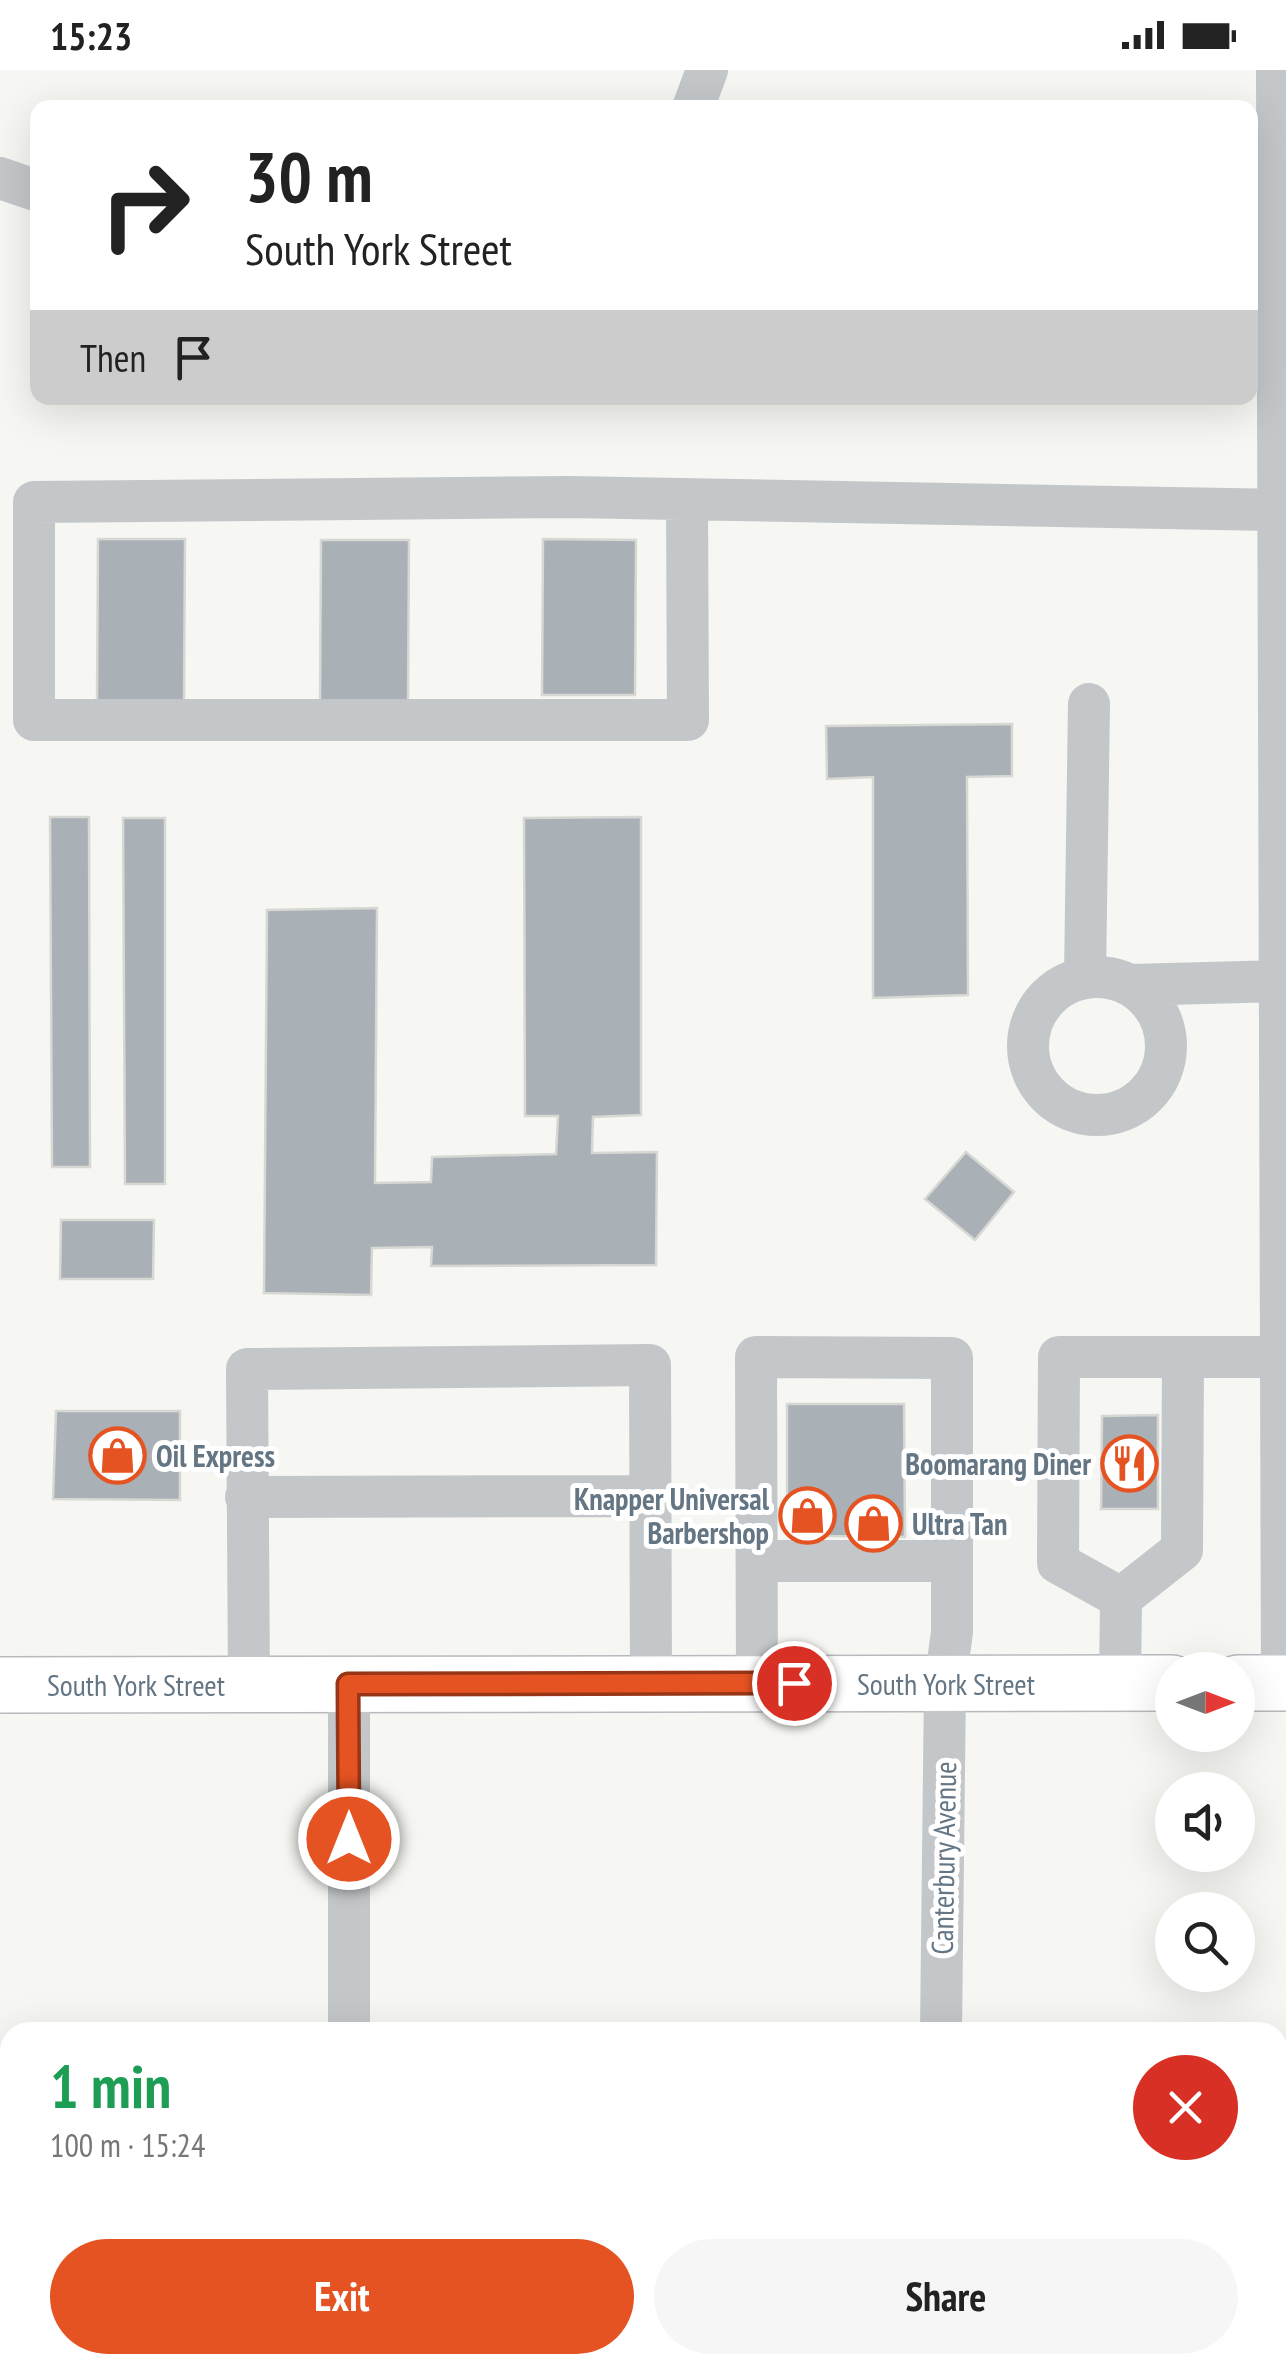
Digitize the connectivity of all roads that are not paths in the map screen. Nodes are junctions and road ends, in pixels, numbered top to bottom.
1 (707, 70) edge
2 (1277, 70) edge
3 (696, 100) edge
4 (0, 178) edge
5 (30, 188) edge
6 (688, 500) junction
7 (1279, 510) junction
8 (1088, 704) dead end
9 (1283, 861) edge
10 (1084, 978) junction
11 (1280, 981) junction
12 (1130, 985) junction
13 (1183, 1357) junction
14 (1282, 1357) junction
15 (651, 1496) junction
16 (246, 1497) junction
17 (757, 1561) junction
18 (952, 1561) junction
19 (1120, 1598) junction
20 (757, 1683) junction
21 (945, 1683) junction
22 (1146, 1683) edge
23 (1268, 1683) edge
24 (249, 1684) junction
25 (348, 1684) junction
26 (651, 1684) junction
27 (0, 1685) edge
28 (350, 2022) edge
29 (941, 2022) edge

1 - 3 street
2 - 7 street
4 - 5 street
6 - 6 street
6 - 7 street
7 - 9 street
8 - 10 street
9 - 11 street
10 - 12 street
10 - 12 street
11 - 12 street
11 - 14 street
13 - 14 street
13 - 19 street
13 - 19 street
14 - 23 street
15 - 16 street
15 - 16 street
15 - 26 street
16 - 24 street
17 - 18 street
17 - 18 street, Canterbury Avenue
17 - 20 street
18 - 21 street, Canterbury Avenue
19 - 22 street
20 - 21 main road, South York Street
20 - 26 main road, South York Street
21 - 22 main road, South York Street
21 - 29 street, Canterbury Avenue
24 - 25 main road, South York Street
24 - 27 main road, South York Street
25 - 26 main road, South York Street
25 - 28 street

